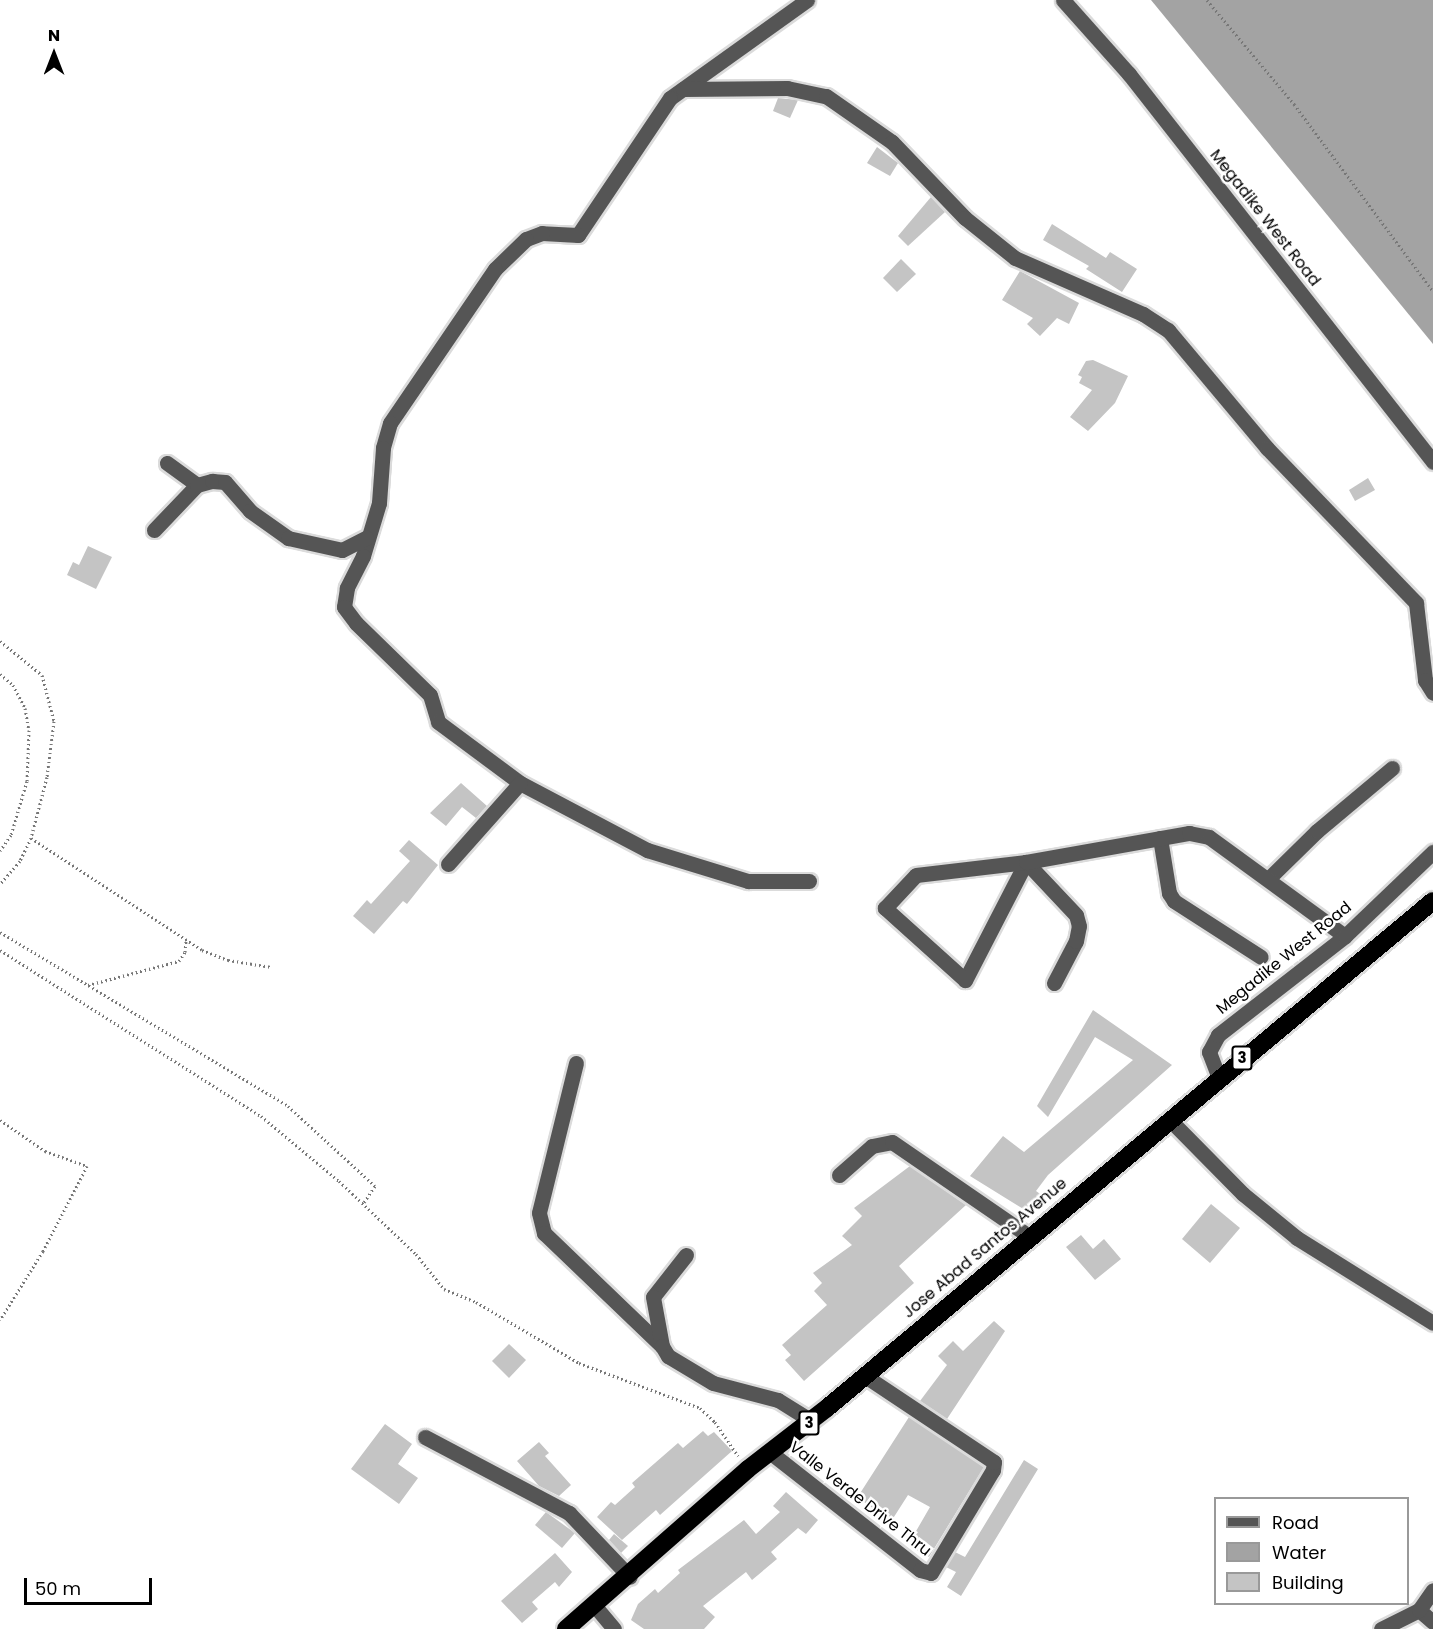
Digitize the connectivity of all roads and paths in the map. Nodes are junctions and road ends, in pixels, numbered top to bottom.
1 (807, 0) edge
2 (1063, 0) edge
3 (1207, 0) edge
4 (682, 89) junction
5 (1433, 291) edge
6 (1433, 462) edge
7 (167, 463) dead end
8 (197, 485) junction
9 (154, 530) dead end
10 (366, 538) junction
11 (0, 641) edge
12 (0, 674) edge
13 (1433, 693) edge
14 (1392, 768) dead end
15 (520, 783) junction
16 (31, 838) junction
17 (1160, 838) junction
18 (0, 851) edge
19 (1433, 852) edge
20 (1026, 862) junction
21 (448, 864) dead end
22 (1268, 879) junction
23 (809, 881) dead end
24 (0, 884) edge
25 (1433, 901) edge
26 (0, 932) edge
27 (1345, 936) junction
28 (186, 940) junction
29 (0, 950) edge
30 (1262, 957) dead end
31 (271, 967) dead end
32 (1054, 983) dead end
33 (86, 986) junction
34 (576, 1063) dead end
35 (1219, 1078) junction
36 (1168, 1119) junction
37 (0, 1120) edge
38 (839, 1175) dead end
39 (363, 1204) junction
40 (1030, 1237) junction
41 (686, 1255) dead end
42 (0, 1320) edge
43 (1433, 1323) edge
44 (662, 1346) junction
45 (865, 1376) junction
46 (811, 1421) junction
47 (425, 1437) dead end
48 (771, 1453) junction
49 (748, 1469) junction
50 (630, 1577) junction
51 (1433, 1590) edge
52 (594, 1605) junction
53 (1419, 1610) junction
54 (1433, 1622) edge
55 (566, 1629) edge
56 (614, 1629) edge
57 (1381, 1629) edge

1 - 4 street
2 - 6 street, Megadike West Road
3 - 5 path
4 - 10 street
4 - 13 street
7 - 8 street
8 - 9 street
8 - 10 street
10 - 15 street
11 - 16 path
12 - 18 path
14 - 22 street
15 - 21 street
15 - 23 street
16 - 24 path
16 - 28 path
17 - 20 street
17 - 22 street
17 - 30 street
19 - 27 street, Megadike West Road
20 - 20 street
20 - 32 street
22 - 27 street
25 - 35 highway, Jose Abad Santos Avenue / 3
26 - 33 path
27 - 35 street, Megadike West Road
28 - 31 path
28 - 33 path
29 - 39 path
33 - 39 path
34 - 44 street
35 - 36 highway, Jose Abad Santos Avenue / 3
36 - 40 highway, Jose Abad Santos Avenue / 3
36 - 43 street
37 - 42 path
38 - 40 street
39 - 49 path
40 - 45 highway, Jose Abad Santos Avenue / 3
41 - 44 street
44 - 46 street
45 - 46 highway, Jose Abad Santos Avenue / 3
45 - 48 street, Valle Verde Drive Thru
46 - 48 highway, Jose Abad Santos Avenue / 3
47 - 50 street
48 - 49 highway, Jose Abad Santos Avenue / 3
49 - 50 highway, Jose Abad Santos Avenue / 3
50 - 52 highway, Jose Abad Santos Avenue / 3
51 - 53 street
52 - 55 highway, Jose Abad Santos Avenue / 3
52 - 56 street
53 - 54 street
53 - 57 street

